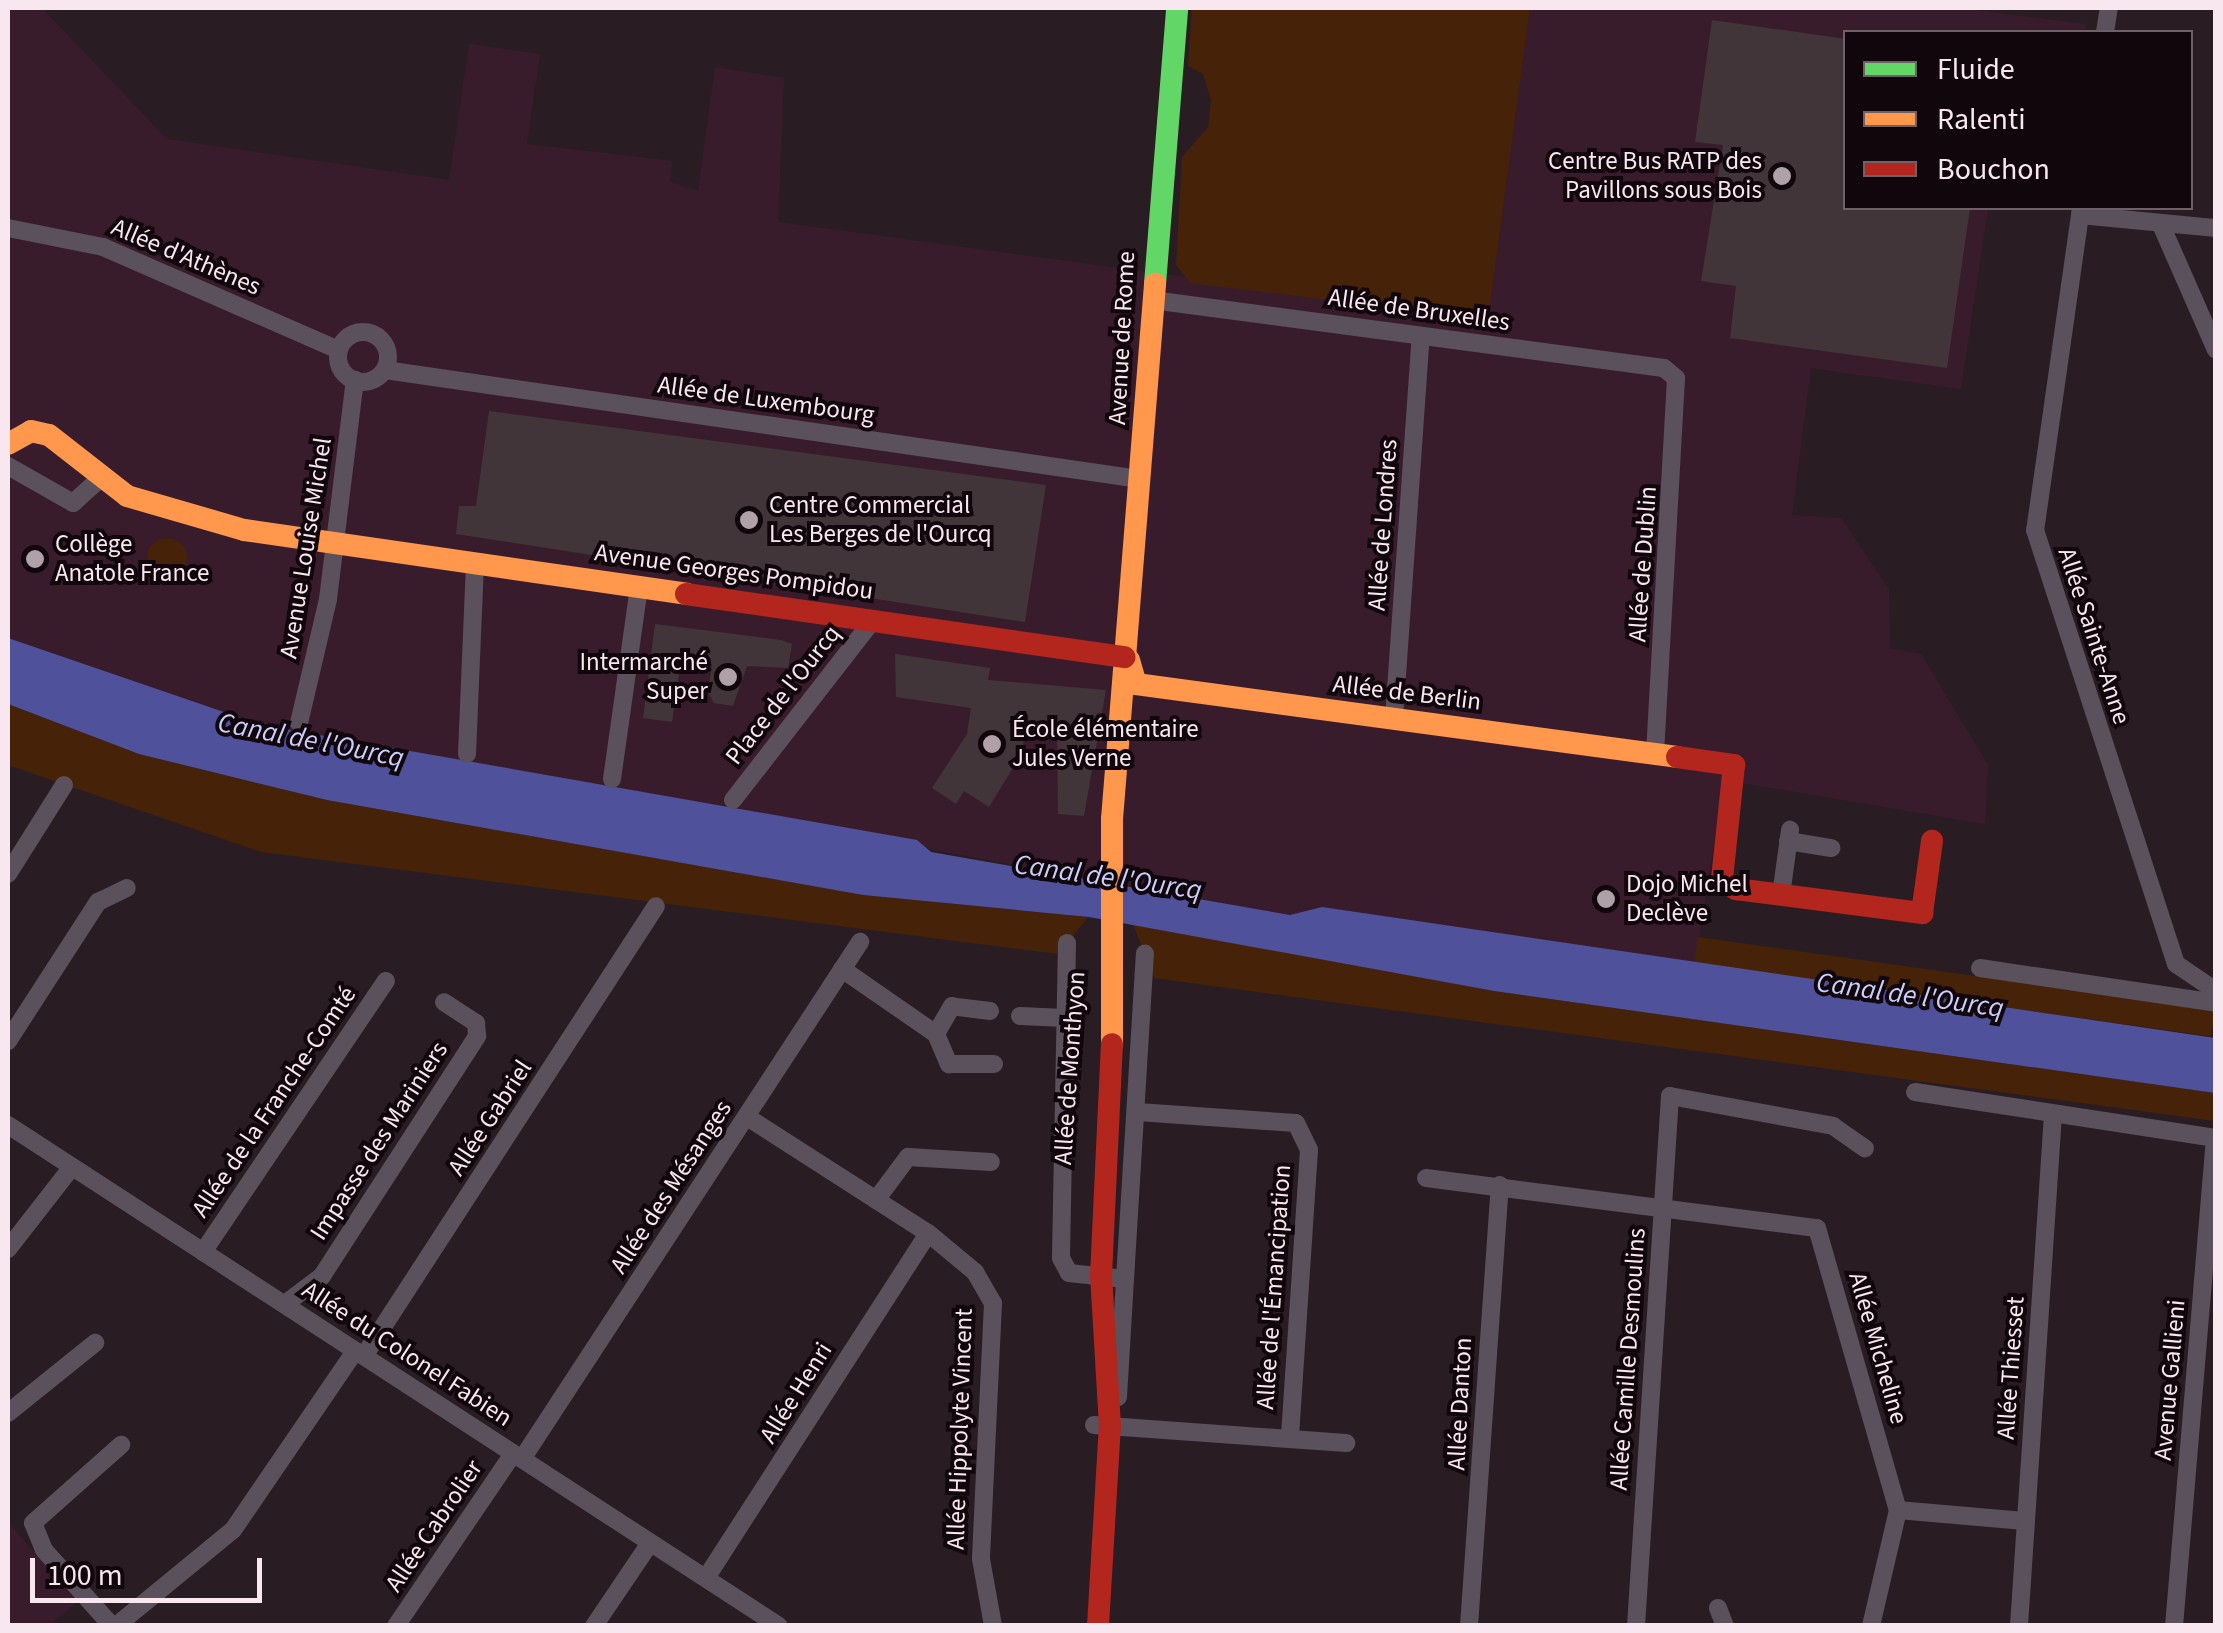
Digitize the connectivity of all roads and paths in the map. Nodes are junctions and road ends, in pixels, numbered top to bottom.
1 (1163, 8) edge
2 (1177, 8) edge
3 (1166, 86) junction
4 (2080, 211) edge
5 (2162, 227) junction
6 (8, 228) edge
7 (2216, 228) edge
8 (1152, 300) junction
9 (1422, 336) junction
10 (339, 350) junction
11 (2216, 350) edge
12 (385, 370) junction
13 (1676, 378) joint
14 (355, 380) junction
15 (8, 444) edge
16 (8, 466) edge
17 (100, 479) junction
18 (1140, 479) junction
19 (336, 541) junction
20 (475, 562) junction
21 (639, 586) junction
22 (1134, 593) junction
23 (872, 620) junction
24 (1126, 626) junction
25 (1124, 658) junction
26 (1136, 684) junction
27 (1394, 718) junction
28 (299, 723) dead end
29 (467, 754) dead end
30 (1655, 754) junction
31 (612, 779) dead end
32 (64, 786) dead end
33 (733, 800) dead end
34 (1932, 842) dead end
35 (1831, 848) dead end
36 (1117, 857) junction
37 (8, 874) edge
38 (127, 888) dead end
39 (1781, 895) junction
40 (656, 906) dead end
41 (860, 942) dead end
42 (1067, 943) dead end
43 (1145, 954) dead end
44 (1980, 968) dead end
45 (842, 969) junction
46 (386, 981) dead end
47 (2216, 991) edge
48 (444, 1002) dead end
49 (2216, 1002) edge
50 (990, 1011) dead end
51 (1020, 1016) dead end
52 (1064, 1018) junction
53 (936, 1034) junction
54 (8, 1041) edge
55 (994, 1064) dead end
56 (1915, 1092) dead end
57 (1138, 1112) junction
58 (2053, 1114) junction
59 (747, 1117) junction
60 (8, 1125) edge
61 (2216, 1138) edge
62 (1865, 1148) dead end
63 (991, 1162) dead end
64 (71, 1168) junction
65 (1426, 1178) dead end
66 (1500, 1184) junction
67 (876, 1200) junction
68 (1663, 1206) junction
69 (928, 1233) junction
70 (8, 1250) edge
71 (203, 1252) junction
72 (1104, 1277) junction
73 (284, 1304) junction
74 (94, 1343) dead end
75 (360, 1354) junction
76 (8, 1413) edge
77 (1102, 1426) junction
78 (1290, 1436) junction
79 (1346, 1443) dead end
80 (121, 1445) dead end
81 (517, 1457) junction
82 (1898, 1510) junction
83 (2025, 1520) junction
84 (650, 1543) junction
85 (706, 1578) junction
86 (114, 1626) edge
87 (396, 1626) edge
88 (594, 1626) edge
89 (779, 1626) edge
90 (993, 1626) edge
91 (1098, 1626) edge
92 (1469, 1626) edge
93 (1636, 1626) edge
94 (1871, 1626) edge
95 (2019, 1626) edge
96 (2174, 1626) edge

1 - 3 street, Avenue de Rome
2 - 3 street, Avenue de Rome
3 - 8 street, Avenue de Rome
4 - 5 street
4 - 47 street, Allée Sainte-Anne
5 - 7 street
5 - 11 street
6 - 10 street, Allée d'Athènes
8 - 9 street, Allée de Bruxelles
8 - 18 street, Avenue de Rome
9 - 13 street, Allée de Bruxelles
9 - 27 street, Allée de Londres
10 - 12 street
10 - 14 street
12 - 14 street
12 - 18 street, Allée de Luxembourg
13 - 30 street, Allée de Dublin
14 - 19 street, Avenue Louise Michel
15 - 17 street, Avenue Georges Pompidou
16 - 17 street
17 - 19 street, Avenue Georges Pompidou
18 - 22 street, Avenue de Rome
19 - 20 street, Avenue Georges Pompidou
19 - 28 street, Avenue Louise Michel
20 - 21 street, Avenue Georges Pompidou
20 - 29 street
21 - 23 street, Avenue Georges Pompidou
21 - 31 street
22 - 24 street, Avenue de Rome
22 - 26 street, Avenue de Rome
23 - 25 street, Avenue Georges Pompidou
23 - 33 street, Place de l'Ourcq
24 - 25 street, Avenue de Rome
24 - 26 street
25 - 36 street, Avenue de Rome
26 - 27 street, Allée de Berlin
26 - 36 street, Avenue de Rome
27 - 30 street, Allée de Berlin
30 - 39 street, Allée de Berlin
32 - 37 street
34 - 39 street
35 - 39 street
36 - 72 street, Allée de Monthyon
38 - 54 street
40 - 75 street, Allée Gabriel
41 - 45 street, Allée des Mésanges
42 - 52 street, Allée de Monthyon
43 - 57 street, Allée de Monthyon
44 - 49 street
45 - 53 street
45 - 59 street, Allée des Mésanges
46 - 71 street, Allée de la Franche-Comté
48 - 73 street, Impasse des Mariniers
50 - 53 street
51 - 52 street
52 - 72 street, Allée de Monthyon
53 - 55 street
56 - 58 street
57 - 72 street, Allée de Monthyon
57 - 78 street, Allée de l'Émancipation
58 - 61 street
58 - 83 street, Allée Thiesset
59 - 67 street, Allée Hippolyte Vincent
59 - 81 street, Allée des Mésanges
60 - 64 street, Allée du Colonel Fabien
61 - 96 street, Avenue Gallieni
62 - 68 street, Allée Camille Desmoulins
63 - 67 street
64 - 70 street
64 - 71 street, Allée du Colonel Fabien
65 - 66 street
66 - 68 street
66 - 92 street, Allée Danton
67 - 69 street, Allée Hippolyte Vincent
68 - 82 street, Allée Micheline
68 - 93 street, Allée Camille Desmoulins
69 - 85 street, Allée Henri
69 - 90 street, Allée Hippolyte Vincent
71 - 73 street, Allée du Colonel Fabien
72 - 77 street, Allée de Monthyon
73 - 75 street, Allée du Colonel Fabien
74 - 76 street
75 - 81 street, Allée du Colonel Fabien
75 - 86 street, Allée Gabriel
77 - 78 street, Allée de l'Émancipation
77 - 91 street, Allée de Monthyon
78 - 79 street, Allée de l'Émancipation
80 - 86 street
81 - 84 street, Allée du Colonel Fabien
81 - 87 street, Allée Cabrolier
82 - 83 street
82 - 94 street
83 - 95 street, Allée Thiesset
84 - 85 street, Allée du Colonel Fabien
84 - 88 street
85 - 89 street, Allée du Colonel Fabien

